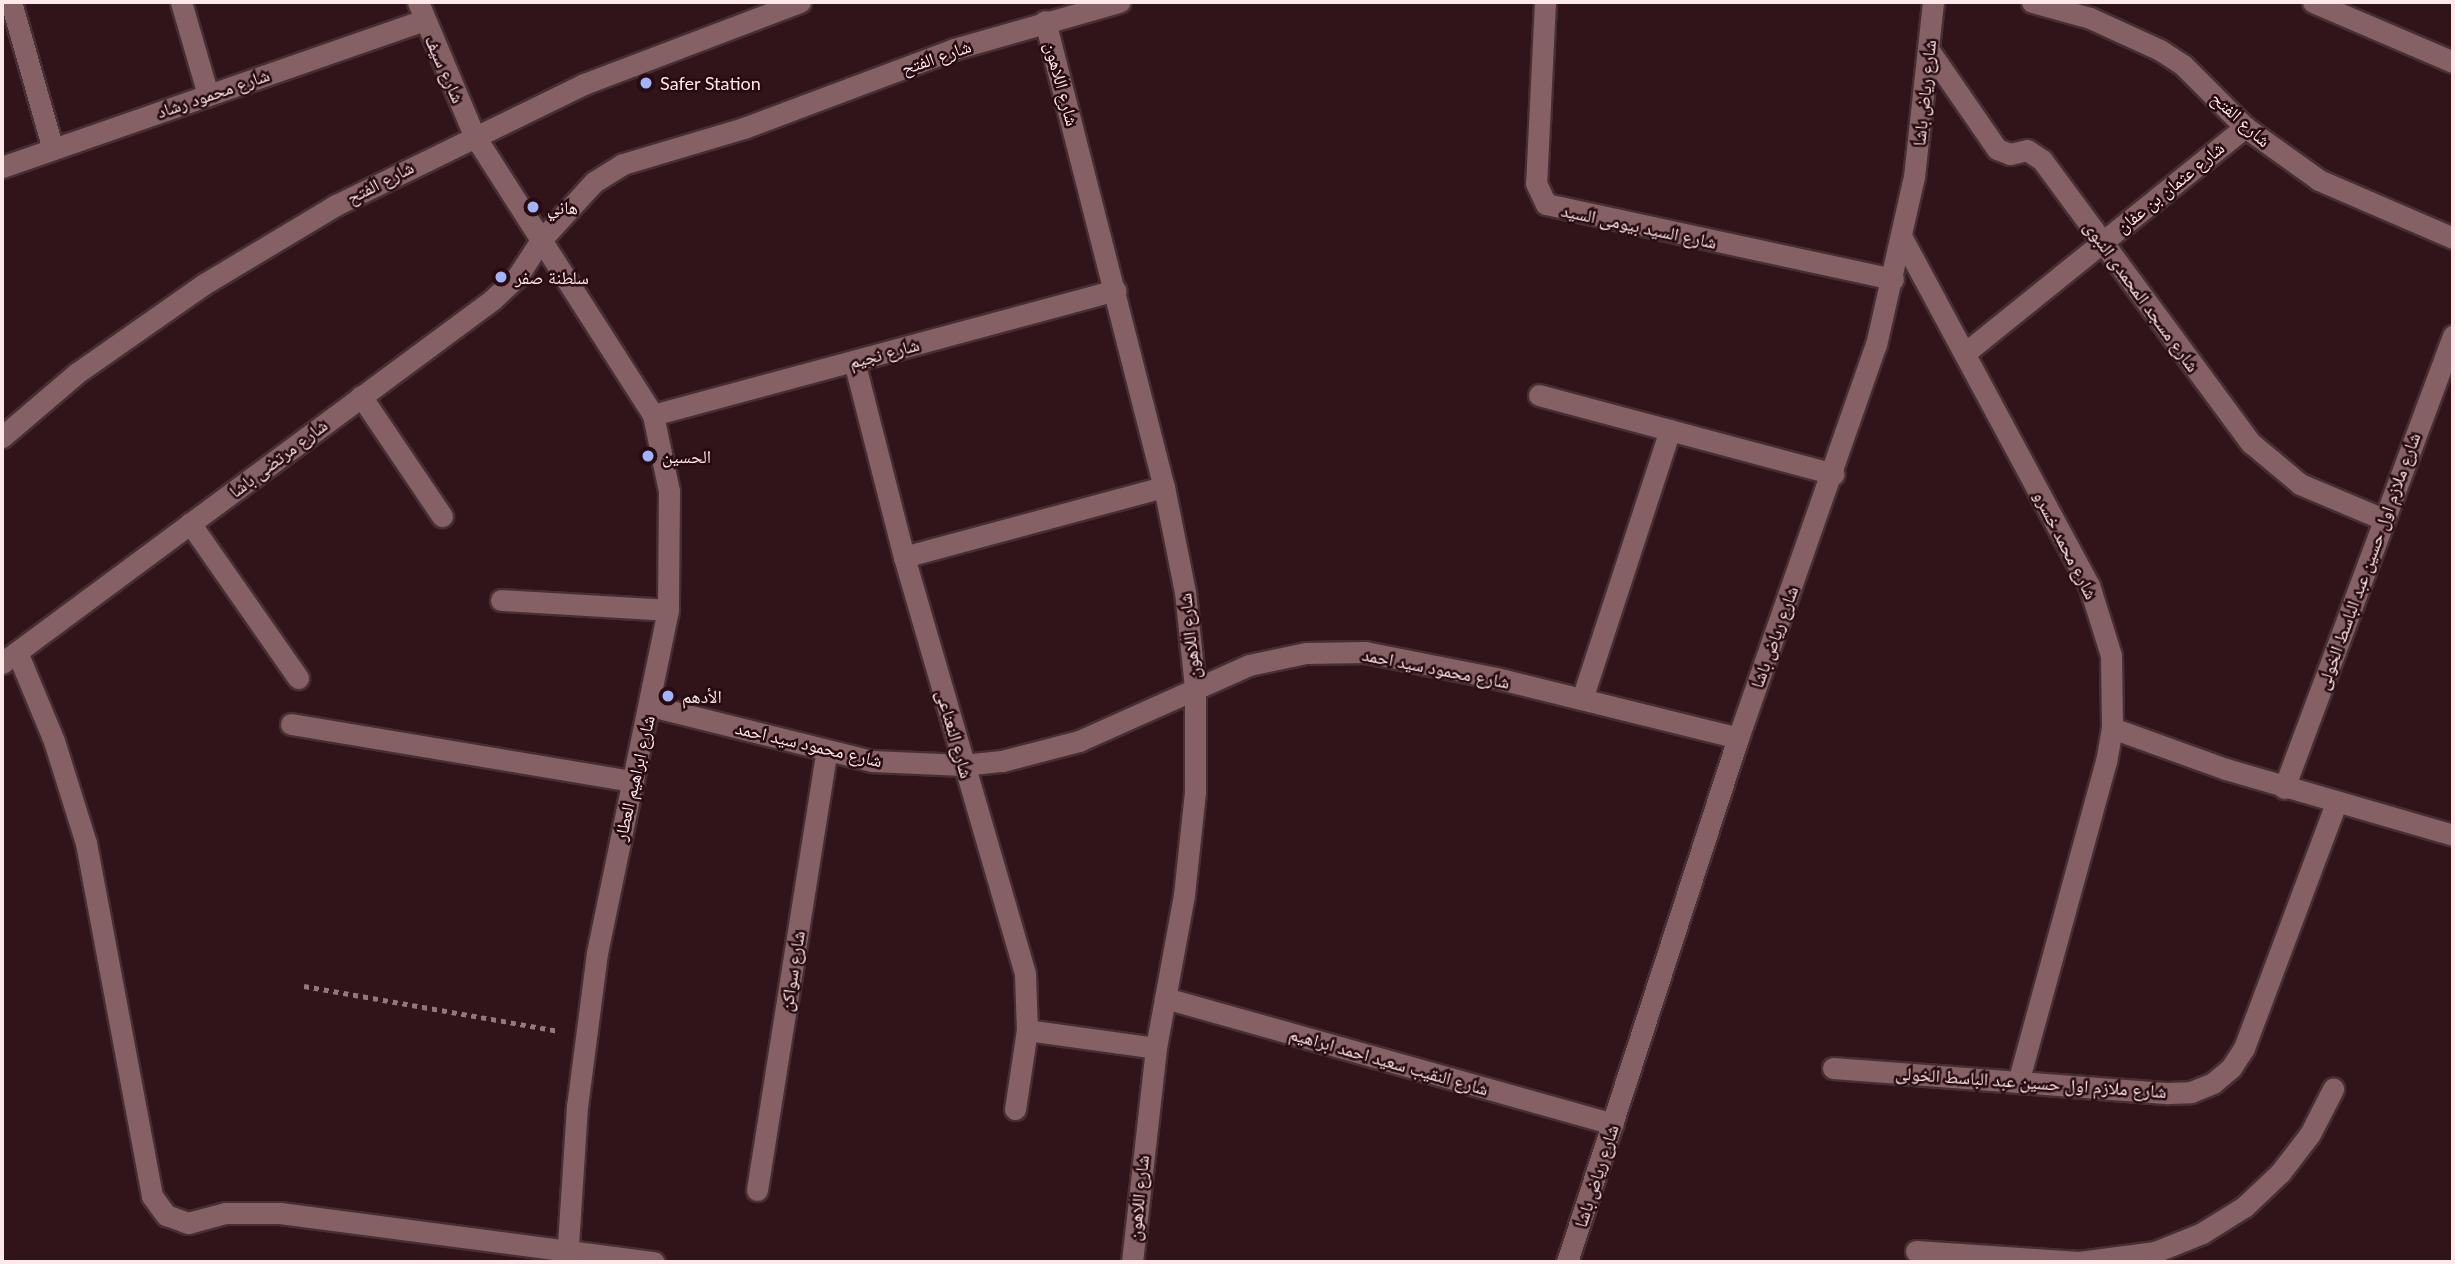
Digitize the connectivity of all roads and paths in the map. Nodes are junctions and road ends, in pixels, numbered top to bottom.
1 (11, 2) edge
2 (181, 2) edge
3 (800, 2) edge
4 (1119, 2) edge
5 (1545, 2) edge
6 (1933, 2) edge
7 (2032, 2) edge
8 (2314, 2) edge
9 (421, 11) edge
10 (1045, 22) junction
11 (1930, 52) junction
12 (2453, 62) edge
13 (208, 95) junction
14 (2245, 127) junction
15 (474, 135) junction
16 (53, 149) junction
17 (2, 167) edge
18 (1902, 238) junction
19 (2453, 238) edge
20 (541, 240) junction
21 (2102, 243) junction
22 (1893, 279) junction
23 (1115, 290) junction
24 (2453, 335) edge
25 (1965, 353) junction
26 (853, 361) junction
27 (1539, 395) dead end
28 (361, 396) junction
29 (653, 415) junction
30 (1670, 430) junction
31 (2, 437) edge
32 (1834, 474) junction
33 (1164, 487) junction
34 (442, 516) dead end
35 (2383, 519) junction
36 (190, 523) junction
37 (904, 557) junction
38 (501, 600) dead end
39 (668, 610) junction
40 (10, 658) edge
41 (298, 678) dead end
42 (1195, 687) junction
43 (1582, 699) junction
44 (651, 706) junction
45 (291, 724) dead end
46 (2112, 728) junction
47 (1738, 738) junction
48 (826, 752) junction
49 (963, 765) junction
50 (633, 781) junction
51 (2284, 788) junction
52 (2336, 803) junction
53 (2453, 835) edge
54 (304, 986) dead end
55 (1165, 998) junction
56 (1027, 1030) junction
57 (584, 1035) junction
58 (1156, 1048) junction
59 (1833, 1068) dead end
60 (2018, 1082) junction
61 (2333, 1089) dead end
62 (1015, 1109) dead end
63 (1613, 1124) junction
64 (757, 1190) dead end
65 (1916, 1251) dead end
66 (567, 1256) edge
67 (2151, 1257) edge
68 (654, 1262) edge
69 (1132, 1262) edge
70 (1567, 1262) edge

1 - 16 street
2 - 13 street
3 - 15 street, شارع الفتح
4 - 10 street, شارع الفتح
5 - 22 street, شارع السيد بيومى السيد
6 - 11 street, شارع رياض باشا
7 - 14 street, شارع الفتح
8 - 12 street
9 - 13 street, شارع محمود رشاد
9 - 15 street, شارع سيف
10 - 20 street, شارع الفتح
10 - 23 street, شارع اللاهون
11 - 18 street, شارع رياض باشا
11 - 21 street, شارع مسجد المحمدى النبوى
13 - 16 street, شارع محمود رشاد
14 - 19 street, شارع الفتح
14 - 21 street, شارع عثمان بن عفان
15 - 20 street, شارع ابراهيم العطار
15 - 31 street, شارع الفتح
16 - 17 street, شارع محمود رشاد
18 - 22 street, شارع رياض باشا
18 - 25 street, شارع محمد خسرو
20 - 28 street, شارع مرتضى باشا
20 - 29 street, شارع ابراهيم العطار
21 - 25 street, شارع عثمان بن عفان
21 - 35 street, شارع مسجد المحمدى النبوى
22 - 32 street, شارع رياض باشا
23 - 26 street, شارع نجيم
23 - 33 street, شارع اللاهون
24 - 35 street, شارع ملازم اول حسين عبد الباسط الخولى
25 - 46 street, شارع محمد خسرو
26 - 29 street, شارع نجيم
26 - 37 street, شارع النعناعى
27 - 30 street
28 - 34 street
28 - 36 street, شارع مرتضى باشا
29 - 39 street, شارع ابراهيم العطار
30 - 32 street
30 - 43 street
32 - 47 street, شارع رياض باشا
33 - 37 street
33 - 42 street, شارع اللاهون
35 - 51 street, شارع ملازم اول حسين عبد الباسط الخولى
36 - 40 street, شارع مرتضى باشا
36 - 41 street
37 - 49 street, شارع النعناعى
38 - 39 street
39 - 44 street, شارع ابراهيم العطار
40 - 66 street
42 - 43 street, شارع محمود سيد احمد
42 - 49 street, شارع محمود سيد احمد
42 - 55 street, شارع اللاهون
43 - 47 street, شارع محمود سيد احمد
44 - 48 street, شارع محمود سيد احمد
44 - 50 street, شارع ابراهيم العطار
45 - 50 street
46 - 51 street
46 - 60 street, شارع محمد خسرو
47 - 63 street, شارع رياض باشا
48 - 49 street, شارع محمود سيد احمد
48 - 64 street, شارع سواكن
49 - 56 street, شارع النعناعى
50 - 57 street, شارع ابراهيم العطار
51 - 52 street
52 - 53 street
52 - 60 street, شارع ملازم اول حسين عبد الباسط الخولى
54 - 57 path
55 - 58 street, شارع اللاهون
55 - 63 street, شارع النقيب سعيد احمد ابراهيم
56 - 58 street
56 - 62 street, شارع النعناعى
57 - 66 street, شارع ابراهيم العطار
58 - 69 street, شارع اللاهون
59 - 60 street, شارع ملازم اول حسين عبد الباسط الخولى
61 - 67 street
63 - 70 street, شارع رياض باشا
65 - 67 street
66 - 68 street

